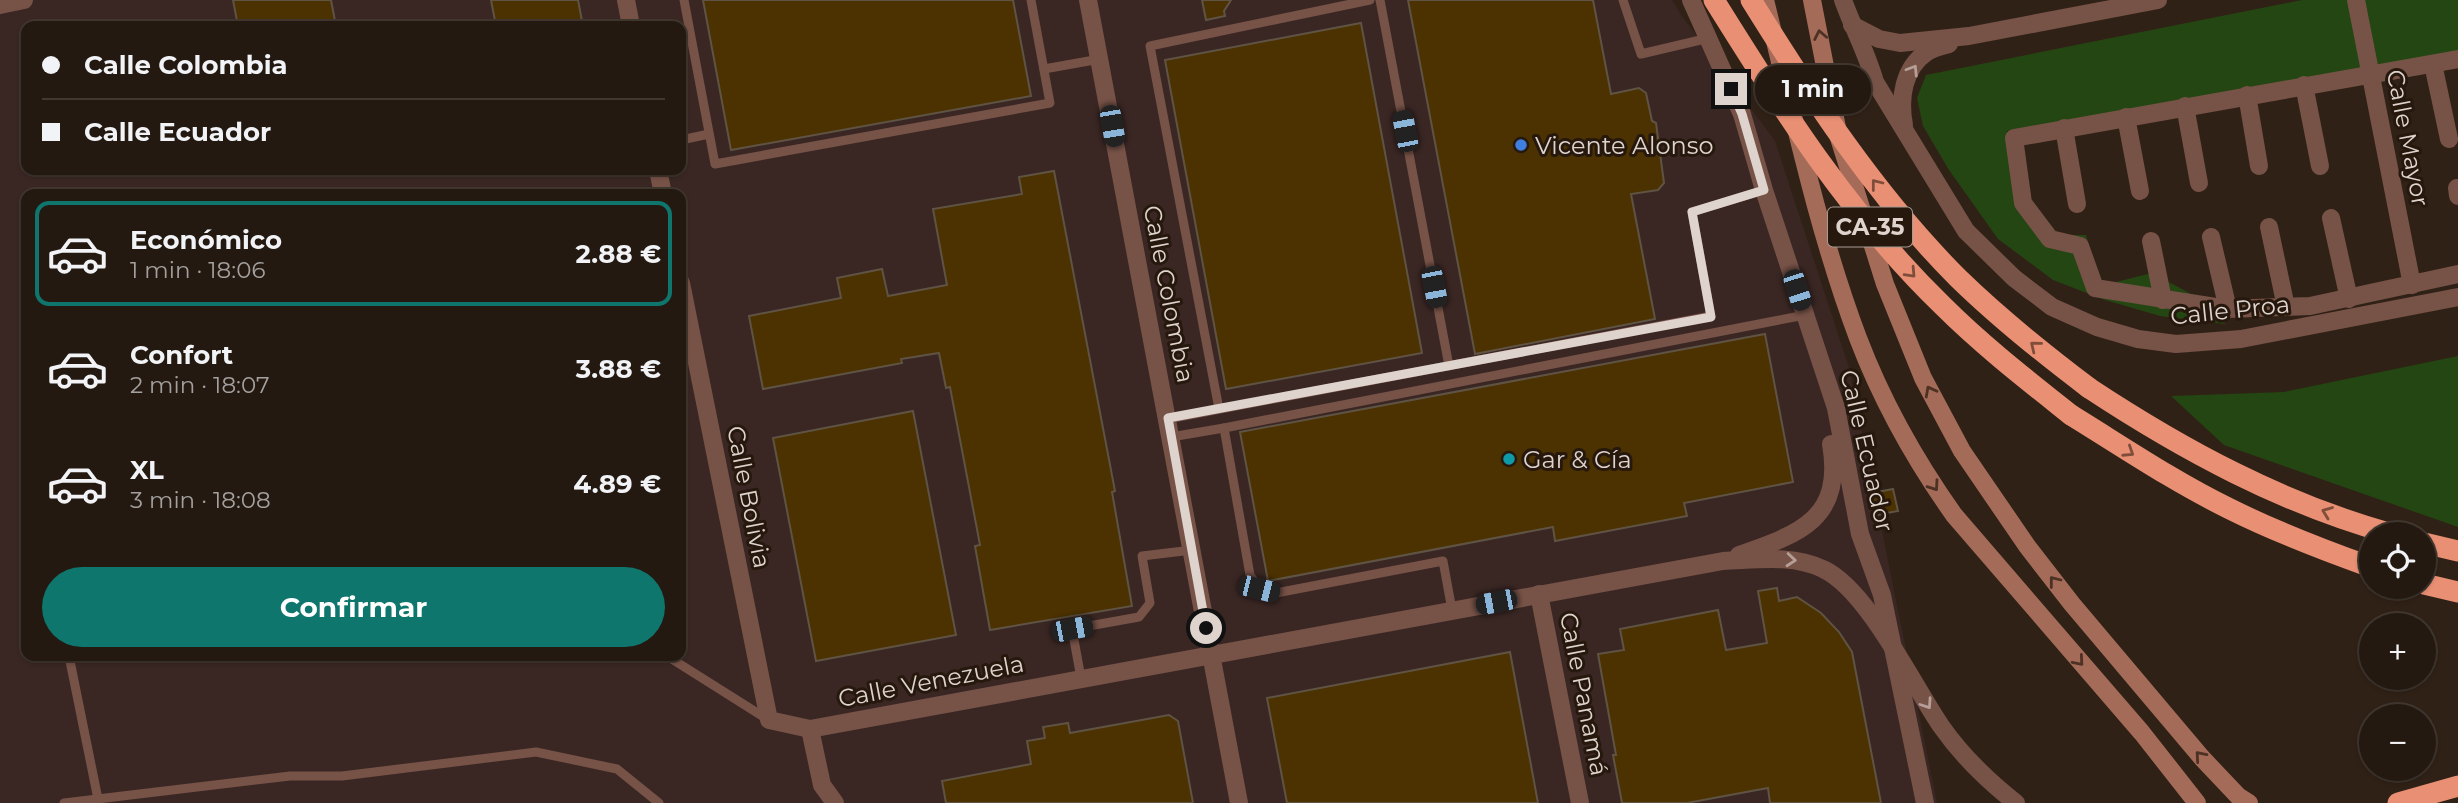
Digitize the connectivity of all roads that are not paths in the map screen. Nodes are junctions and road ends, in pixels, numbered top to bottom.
1 (24, 0) edge
2 (626, 0) edge
3 (684, 0) edge
4 (1031, 0) edge
5 (1088, 0) edge
6 (1370, 0) edge
7 (1380, 0) edge
8 (1623, 0) edge
9 (1751, 0) edge
10 (1765, 0) edge
11 (1812, 0) edge
12 (1843, 0) edge
13 (2158, 0) edge
14 (2356, 0) edge
15 (1701, 4) edge
16 (0, 5) edge
17 (630, 21) edge
18 (1852, 25) junction
19 (1969, 36) junction
20 (1709, 38) junction
21 (1900, 43) junction
22 (1100, 59) junction
23 (2458, 59) edge
24 (2432, 64) junction
25 (1044, 69) junction
26 (2370, 75) junction
27 (1875, 82) junction
28 (2304, 85) junction
29 (2246, 95) junction
30 (2185, 106) junction
31 (2126, 117) junction
32 (2064, 128) junction
33 (709, 135) junction
34 (1906, 135) junction
35 (686, 139) edge
36 (2449, 139) dead end
37 (2259, 166) dead end
38 (2320, 166) dead end
39 (2199, 183) dead end
40 (1764, 190) junction
41 (2140, 191) dead end
42 (2077, 204) dead end
43 (2331, 218) dead end
44 (2269, 227) dead end
45 (2211, 237) dead end
46 (2151, 241) dead end
47 (2458, 274) edge
48 (2412, 285) junction
49 (2458, 297) edge
50 (2349, 299) junction
51 (2163, 300) junction
52 (2287, 307) junction
53 (686, 308) edge
54 (2228, 309) junction
55 (1807, 321) junction
56 (1449, 366) junction
57 (1219, 409) junction
58 (1168, 418) junction
59 (1224, 428) junction
60 (1171, 438) junction
61 (2359, 523) edge
62 (2436, 546) edge
63 (1192, 550) junction
64 (2458, 551) edge
65 (1723, 561) junction
66 (2359, 562) edge
67 (2436, 586) edge
68 (2458, 592) edge
69 (1539, 594) junction
70 (1452, 610) junction
71 (1891, 646) junction
72 (1211, 653) junction
73 (70, 661) edge
74 (675, 661) edge
75 (1081, 678) junction
76 (769, 720) junction
77 (810, 729) junction
78 (2458, 786) edge
79 (98, 799) junction
80 (64, 803) edge
81 (659, 803) edge
82 (835, 803) edge
83 (1239, 803) edge
84 (1580, 803) edge
85 (1925, 803) edge
86 (2016, 803) edge
87 (2197, 803) edge
88 (2249, 803) edge
89 (2398, 803) edge

1 - 16 street
2 - 17 street
3 - 33 lane
4 - 25 lane
5 - 22 street, Calle Colombia
6 - 57 lane
7 - 56 lane
8 - 20 lane
61 -> 9 highway, CA-35, bridge
10 -> 87 main road
88 -> 11 main road
12 - 18 street, Calle Proa
13 - 19 street
14 - 26 street, Calle Mayor
15 - 20 street, Calle Ecuador
15 -> 66 highway, CA-35, bridge
18 - 21 street
18 - 27 street, Calle Proa
19 - 21 street
34 -> 19 street
20 - 40 street, Calle Ecuador
21 - 27 street
22 - 25 lane
22 - 58 street, Calle Colombia
23 - 24 street
24 - 26 street
24 - 36 street
25 - 33 lane
26 - 28 street
26 - 48 street, Calle Mayor
27 - 34 street, Calle Proa
28 - 29 street
28 - 38 street
29 - 30 street
29 - 37 street
30 - 31 street
30 - 39 street
31 - 32 street
31 - 41 street
32 - 42 street
32 - 51 street
33 - 35 lane
34 - 49 street, Calle Proa
40 - 55 street, Calle Ecuador
40 - 56 lane
43 - 50 street
44 - 52 street
45 - 54 street
46 - 51 street
47 - 48 street
48 - 50 street
50 - 52 street
51 - 54 street
52 - 54 street
53 - 76 street, Calle Bolivia
55 - 59 lane
55 - 65 street
55 - 71 street, Calle Ecuador
56 - 57 lane
57 - 58 lane
58 - 60 street, Calle Colombia
59 - 60 lane
59 - 70 lane
60 - 63 street, Calle Colombia
62 - 64 highway
63 - 72 street, Calle Colombia
63 - 75 lane
65 - 69 street, Calle Venezuela
65 -> 71 street
67 - 68 highway
69 - 70 street, Calle Venezuela
69 - 84 street, Calle Panamá
70 - 72 street, Calle Venezuela
71 - 85 street, Calle Ecuador
71 -> 86 street
72 - 75 street, Calle Venezuela
72 - 83 street, Calle Colombia
73 - 79 lane
74 - 76 lane
75 - 77 street, Calle Venezuela
76 - 77 street, Calle Venezuela
77 - 82 street
78 - 89 highway
79 - 80 lane
79 - 81 lane

